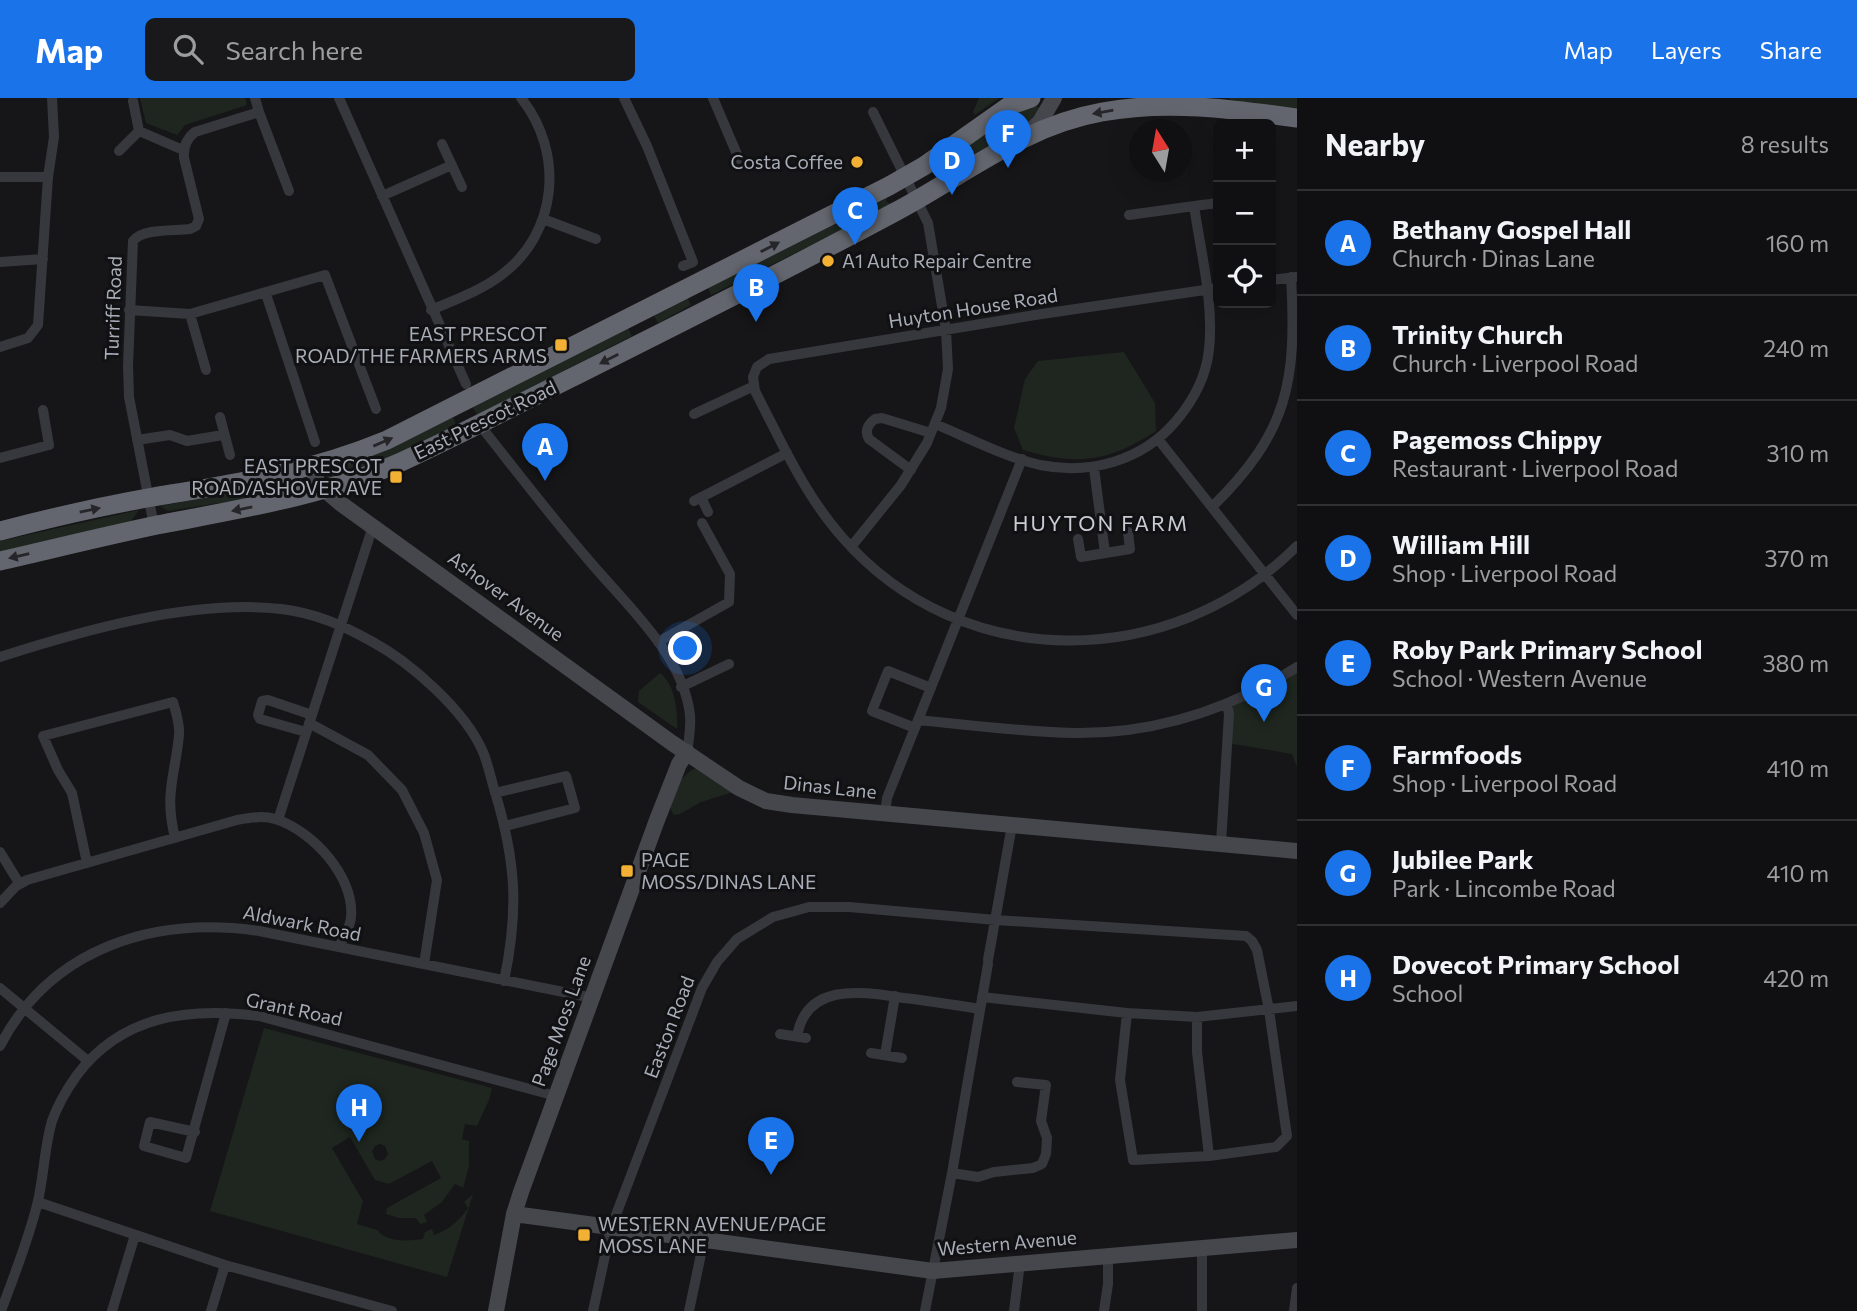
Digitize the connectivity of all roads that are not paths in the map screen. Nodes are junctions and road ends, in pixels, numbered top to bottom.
1 (52, 98) edge
2 (255, 98) edge
3 (339, 98) edge
4 (522, 98) edge
5 (624, 98) edge
6 (713, 98) edge
7 (1031, 98) edge
8 (1054, 98) edge
9 (1166, 98) edge
10 (133, 101) dead end
11 (1012, 102) edge
12 (1196, 106) junction
13 (259, 112) junction
14 (873, 112) dead end
15 (1297, 118) edge
16 (139, 131) junction
17 (1021, 138) junction
18 (442, 144) dead end
19 (183, 150) junction
20 (119, 151) dead end
21 (739, 159) dead end
22 (452, 165) junction
23 (0, 177) edge
24 (48, 177) junction
25 (905, 177) junction
26 (462, 187) dead end
27 (289, 191) dead end
28 (382, 197) junction
29 (918, 200) junction
30 (1213, 204) edge
31 (1194, 206) junction
32 (1129, 215) dead end
33 (543, 219) junction
34 (596, 239) dead end
35 (43, 259) junction
36 (0, 262) edge
37 (693, 262) dead end
38 (1294, 277) edge
39 (1276, 279) edge
40 (1213, 288) edge
41 (1206, 289) junction
42 (265, 294) junction
43 (130, 310) junction
44 (431, 310) junction
45 (190, 314) junction
46 (636, 314) junction
47 (946, 330) junction
48 (649, 339) junction
49 (0, 347) edge
50 (206, 370) dead end
51 (466, 384) dead end
52 (754, 386) junction
53 (376, 409) dead end
54 (43, 410) dead end
55 (694, 414) dead end
56 (220, 417) dead end
57 (479, 424) junction
58 (933, 428) junction
59 (223, 435) junction
60 (1158, 439) junction
61 (137, 440) junction
62 (315, 442) dead end
63 (787, 453) junction
64 (230, 455) dead end
65 (0, 458) edge
66 (1022, 459) junction
67 (312, 467) junction
68 (1094, 468) junction
69 (911, 470) junction
70 (325, 490) junction
71 (150, 498) junction
72 (1212, 507) junction
73 (708, 512) dead end
74 (702, 523) dead end
75 (154, 526) junction
76 (373, 526) junction
77 (0, 531) edge
78 (1128, 532) dead end
79 (1078, 540) dead end
80 (1297, 545) edge
81 (851, 547) junction
82 (1105, 553) junction
83 (0, 561) edge
84 (1265, 574) junction
85 (1297, 615) edge
86 (958, 619) junction
87 (340, 625) junction
88 (658, 642) junction
89 (0, 657) edge
90 (729, 664) dead end
91 (1297, 667) edge
92 (681, 687) junction
93 (931, 688) junction
94 (1227, 704) junction
95 (309, 723) junction
96 (917, 724) junction
97 (687, 752) junction
98 (495, 793) junction
99 (884, 814) junction
100 (278, 820) junction
101 (1012, 825) junction
102 (505, 826) junction
103 (175, 838) junction
104 (1221, 843) junction
105 (1297, 851) edge
106 (0, 852) edge
107 (87, 863) junction
108 (19, 883) junction
109 (0, 903) edge
110 (996, 920) junction
111 (339, 947) junction
112 (424, 964) junction
113 (505, 981) junction
114 (0, 988) edge
115 (895, 996) junction
116 (982, 996) junction
117 (593, 998) junction
118 (1297, 1006) edge
119 (23, 1008) junction
120 (980, 1009) junction
121 (1269, 1010) junction
122 (226, 1013) junction
123 (1127, 1013) junction
124 (1198, 1017) junction
125 (780, 1034) dead end
126 (0, 1046) edge
127 (872, 1053) dead end
128 (886, 1055) junction
129 (902, 1058) dead end
130 (88, 1061) junction
131 (1017, 1082) dead end
132 (556, 1096) junction
133 (195, 1132) junction
134 (1209, 1156) junction
135 (952, 1173) junction
136 (38, 1202) junction
137 (514, 1214) junction
138 (611, 1228) junction
139 (135, 1236) junction
140 (704, 1240) junction
141 (1297, 1240) edge
142 (1202, 1247) junction
143 (1108, 1255) junction
144 (1020, 1263) junction
145 (225, 1265) junction
146 (933, 1271) junction
147 (1297, 1288) edge
148 (1, 1311) edge
149 (112, 1311) edge
150 (211, 1311) edge
151 (392, 1311) edge
152 (496, 1311) edge
153 (593, 1311) edge
154 (689, 1311) edge
155 (925, 1311) edge
156 (1014, 1311) edge
157 (1104, 1311) edge
158 (1202, 1311) edge
159 (1294, 1311) edge

1 - 24 street
2 - 13 street
3 - 28 street
4 - 33 street
5 - 37 street
6 - 21 street
7 - 11 highway, East Prescot Road
8 - 17 street
9 - 12 street
10 - 16 street
11 - 25 highway, East Prescot Road
12 - 15 highway, East Prescot Road
12 -> 17 highway, East Prescot Road
13 - 19 street
13 - 27 street
14 - 25 street
16 - 19 street
16 - 20 street
17 - 29 highway, East Prescot Road
18 - 22 street
19 - 43 street, Turriff Road
22 - 26 street
22 - 28 street
23 - 24 street
24 - 35 street
25 - 29 street
46 -> 25 highway, East Prescot Road
28 - 44 street
29 - 47 street
29 - 48 highway, East Prescot Road
30 - 31 street
31 - 32 street
31 - 41 street
33 - 34 street
33 - 44 street
35 - 36 street
35 - 49 street
38 - 39 street
38 - 72 street
40 - 41 street, Huyton House Road
41 - 47 street, Huyton House Road
41 - 60 street
42 - 45 street
42 - 53 street
42 - 62 street
43 - 45 street
43 - 61 street, Turriff Road
44 - 51 street
45 - 50 street
46 - 48 highway
67 -> 46 highway, East Prescot Road
47 - 52 street, Huyton House Road
47 - 58 street
48 -> 57 highway, East Prescot Road
52 - 55 street
52 - 63 street
54 - 65 street
56 - 59 street
57 - 70 highway, East Prescot Road
57 - 88 street
58 - 66 street
58 - 69 street
58 - 69 street
59 - 61 street
59 - 64 street
60 - 68 street
60 - 72 street
61 - 71 street, Turriff Road
63 - 73 street
63 - 81 street
66 - 68 street
66 - 86 street
67 - 70 street, Ashover Avenue
67 - 71 highway, East Prescot Road
68 - 82 street
69 - 81 street
70 -> 75 highway, East Prescot Road
70 - 76 street, Ashover Avenue
71 - 75 street, Turriff Road
77 -> 71 highway, East Prescot Road
72 - 84 street
74 - 88 street
75 -> 83 highway, East Prescot Road
76 - 87 street
76 - 97 street, Ashover Avenue
78 - 82 street
79 - 82 street
80 - 84 street
81 - 86 street
84 - 85 street
84 - 86 street
86 - 93 street
87 - 89 street
87 - 95 street
87 - 98 street
88 - 92 street
90 - 92 street
91 - 94 street
92 - 97 street
93 - 96 street
93 - 96 street
94 - 96 street
94 - 104 street
95 - 100 street
95 - 112 street
96 - 99 street
97 - 99 street, Dinas Lane
97 - 117 street, Page Moss Lane
98 - 102 street
98 - 102 street
99 - 101 street, Dinas Lane
100 - 103 street
100 - 111 street
101 - 104 street, Dinas Lane
101 - 110 street
102 - 113 street
103 - 107 street
103 - 107 street
104 - 105 street, Dinas Lane
106 - 108 street
107 - 108 street
108 - 109 street
110 - 116 street
110 - 121 street, Easton Road
110 - 138 street, Easton Road
111 - 112 street, Aldwark Road
111 - 119 street, Aldwark Road
112 - 113 street, Aldwark Road
113 - 117 street, Aldwark Road
114 - 119 street
115 - 120 street
115 - 125 street
115 - 128 street
116 - 120 street
116 - 123 street
117 - 132 street, Page Moss Lane
118 - 121 street
119 - 126 street, Aldwark Road
119 - 130 street
120 - 135 street
121 - 124 street
121 - 134 street, Easton Road
122 - 130 street, Grant Road
122 - 132 street, Grant Road
122 - 133 street
123 - 124 street
123 - 134 street
124 - 134 street
127 - 128 street
128 - 129 street
130 - 136 street, Grant Road
131 - 135 street
132 - 137 street, Page Moss Lane
133 - 133 street
135 - 146 street
136 - 139 street
136 - 148 street, Grant Road
137 - 138 street, Western Avenue
137 - 152 street, Page Moss Lane
138 - 140 street, Western Avenue
138 - 153 street, Easton Road
139 - 145 street
139 - 149 street
140 - 146 street, Western Avenue
140 - 154 street
141 - 142 street, Western Avenue
142 - 143 street, Western Avenue
142 - 158 street
143 - 144 street, Western Avenue
143 - 157 street
144 - 146 street, Western Avenue
144 - 156 street
145 - 150 street
145 - 151 street
146 - 155 street
147 - 159 street

